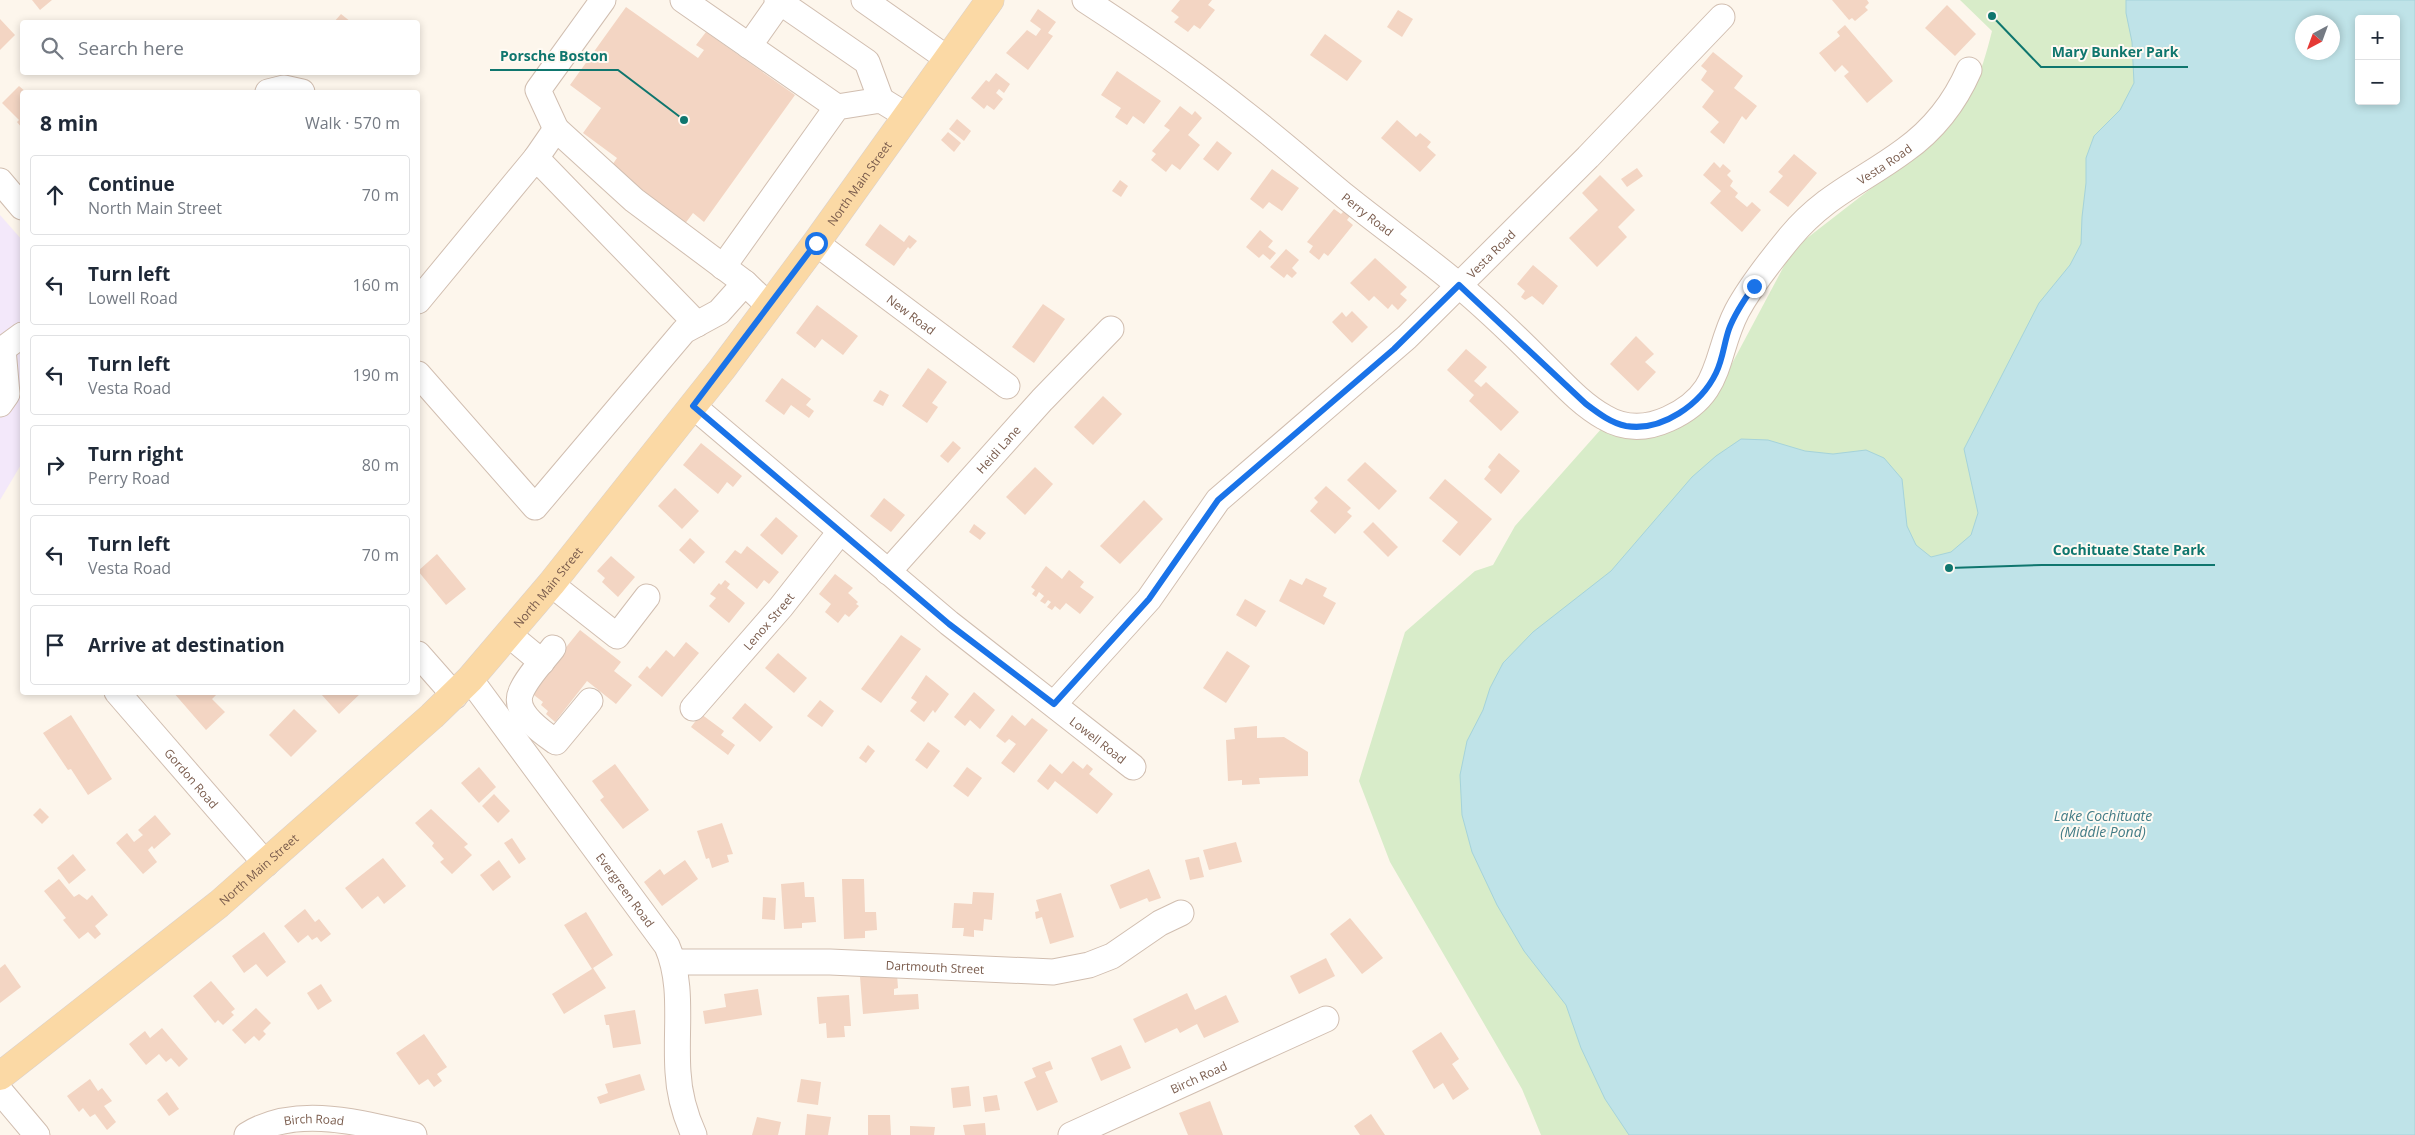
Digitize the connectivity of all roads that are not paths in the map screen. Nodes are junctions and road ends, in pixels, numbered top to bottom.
1 (603, 0) edge
2 (683, 0) edge
3 (864, 0) edge
4 (990, 0) edge
5 (1085, 0) edge
6 (778, 1) edge
7 (1722, 17) dead end
8 (749, 46) junction
9 (948, 59) junction
10 (1969, 70) dead end
11 (276, 90) edge
12 (293, 90) edge
13 (881, 100) junction
14 (837, 107) junction
15 (907, 116) junction
16 (556, 129) junction
17 (536, 158) junction
18 (0, 181) edge
19 (20, 204) edge
20 (816, 243) junction
21 (723, 267) junction
22 (745, 283) junction
23 (1459, 285) junction
24 (420, 300) edge
25 (769, 306) junction
26 (697, 324) junction
27 (1111, 329) dead end
28 (8, 344) edge
29 (420, 376) edge
30 (1007, 386) dead end
31 (0, 404) edge
32 (693, 406) junction
33 (1645, 426) joint
34 (840, 532) junction
35 (888, 572) junction
36 (551, 584) junction
37 (647, 597) dead end
38 (508, 634) junction
39 (420, 656) edge
40 (463, 688) junction
41 (120, 695) edge
42 (590, 700) dead end
43 (1054, 704) junction
44 (693, 708) dead end
45 (1133, 767) dead end
46 (266, 864) junction
47 (1182, 913) dead end
48 (674, 962) junction
49 (1326, 1019) dead end
50 (0, 1076) edge
51 (0, 1091) edge
52 (36, 1135) edge
53 (247, 1135) edge
54 (414, 1135) edge
55 (694, 1135) edge
56 (1071, 1135) edge

1 - 16 street
2 - 8 street
3 - 9 street
4 - 9 main road, North Main Street
5 - 23 street, Perry Road
6 - 8 street
6 - 13 street
7 - 23 street, Vesta Road
8 - 14 street
9 - 15 main road, North Main Street
10 - 33 street, Vesta Road
11 - 12 street
13 - 14 street
13 - 15 street
14 - 21 street
15 - 20 main road, North Main Street
16 - 17 street
16 - 21 street
17 - 24 street
17 - 26 street
18 - 19 street
20 - 25 main road, North Main Street
20 - 30 street, New Road
21 - 22 street
22 - 25 street
22 - 26 street
23 - 33 street, Perry Road
23 - 43 street, Vesta Road
25 - 32 main road, North Main Street
26 - 29 street
27 - 35 street, Heidi Lane
28 - 31 street
32 - 34 street, Lowell Road
32 - 36 main road, North Main Street
34 - 35 street, Lowell Road
34 - 44 street, Lenox Street
35 - 43 street, Lowell Road
36 - 37 street
36 - 38 main road, North Main Street
38 - 40 main road, North Main Street
38 - 42 street
39 - 40 street, Evergreen Road
40 - 46 main road, North Main Street
40 - 48 street, Evergreen Road
41 - 46 street, Gordon Road
43 - 45 street, Lowell Road
46 - 50 main road, North Main Street
47 - 48 street, Dartmouth Street
48 - 55 street, Evergreen Road
49 - 56 street, Birch Road
51 - 52 street
53 - 54 street, Birch Road

